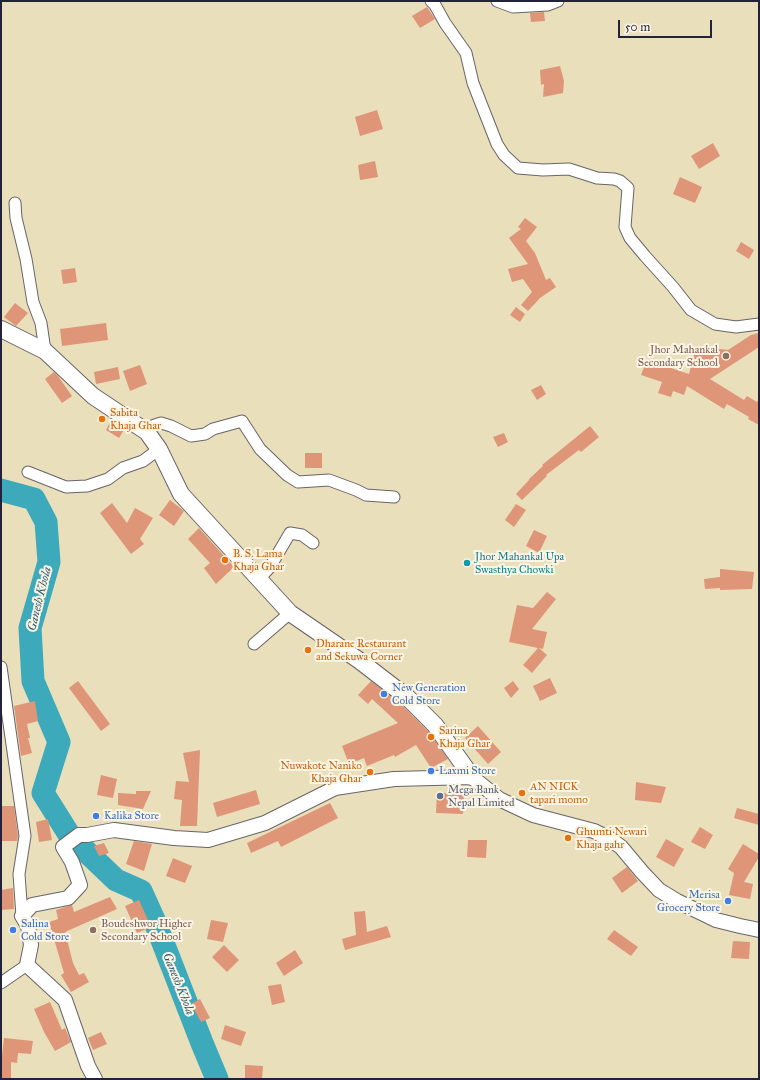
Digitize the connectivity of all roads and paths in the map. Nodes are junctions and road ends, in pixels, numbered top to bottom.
1 (431, 1) edge
2 (497, 1) edge
3 (558, 1) edge
4 (15, 203) dead end
5 (759, 324) edge
6 (1, 329) edge
7 (45, 351) junction
8 (147, 432) junction
9 (159, 449) junction
10 (28, 472) dead end
11 (394, 497) dead end
12 (313, 543) dead end
13 (259, 579) junction
14 (290, 613) junction
15 (254, 644) dead end
16 (1, 667) edge
17 (472, 777) junction
18 (22, 916) junction
19 (759, 930) edge
20 (27, 965) junction
21 (1, 983) edge
22 (95, 1079) edge

1 - 5 street
2 - 3 street
4 - 7 street
6 - 7 main road
7 - 8 main road
8 - 9 main road
8 - 11 street
9 - 10 street
9 - 13 main road
12 - 13 street
13 - 14 main road
14 - 15 street
14 - 17 main road
16 - 18 street
17 - 18 street
17 - 19 street
18 - 20 street
20 - 21 street
20 - 22 street

